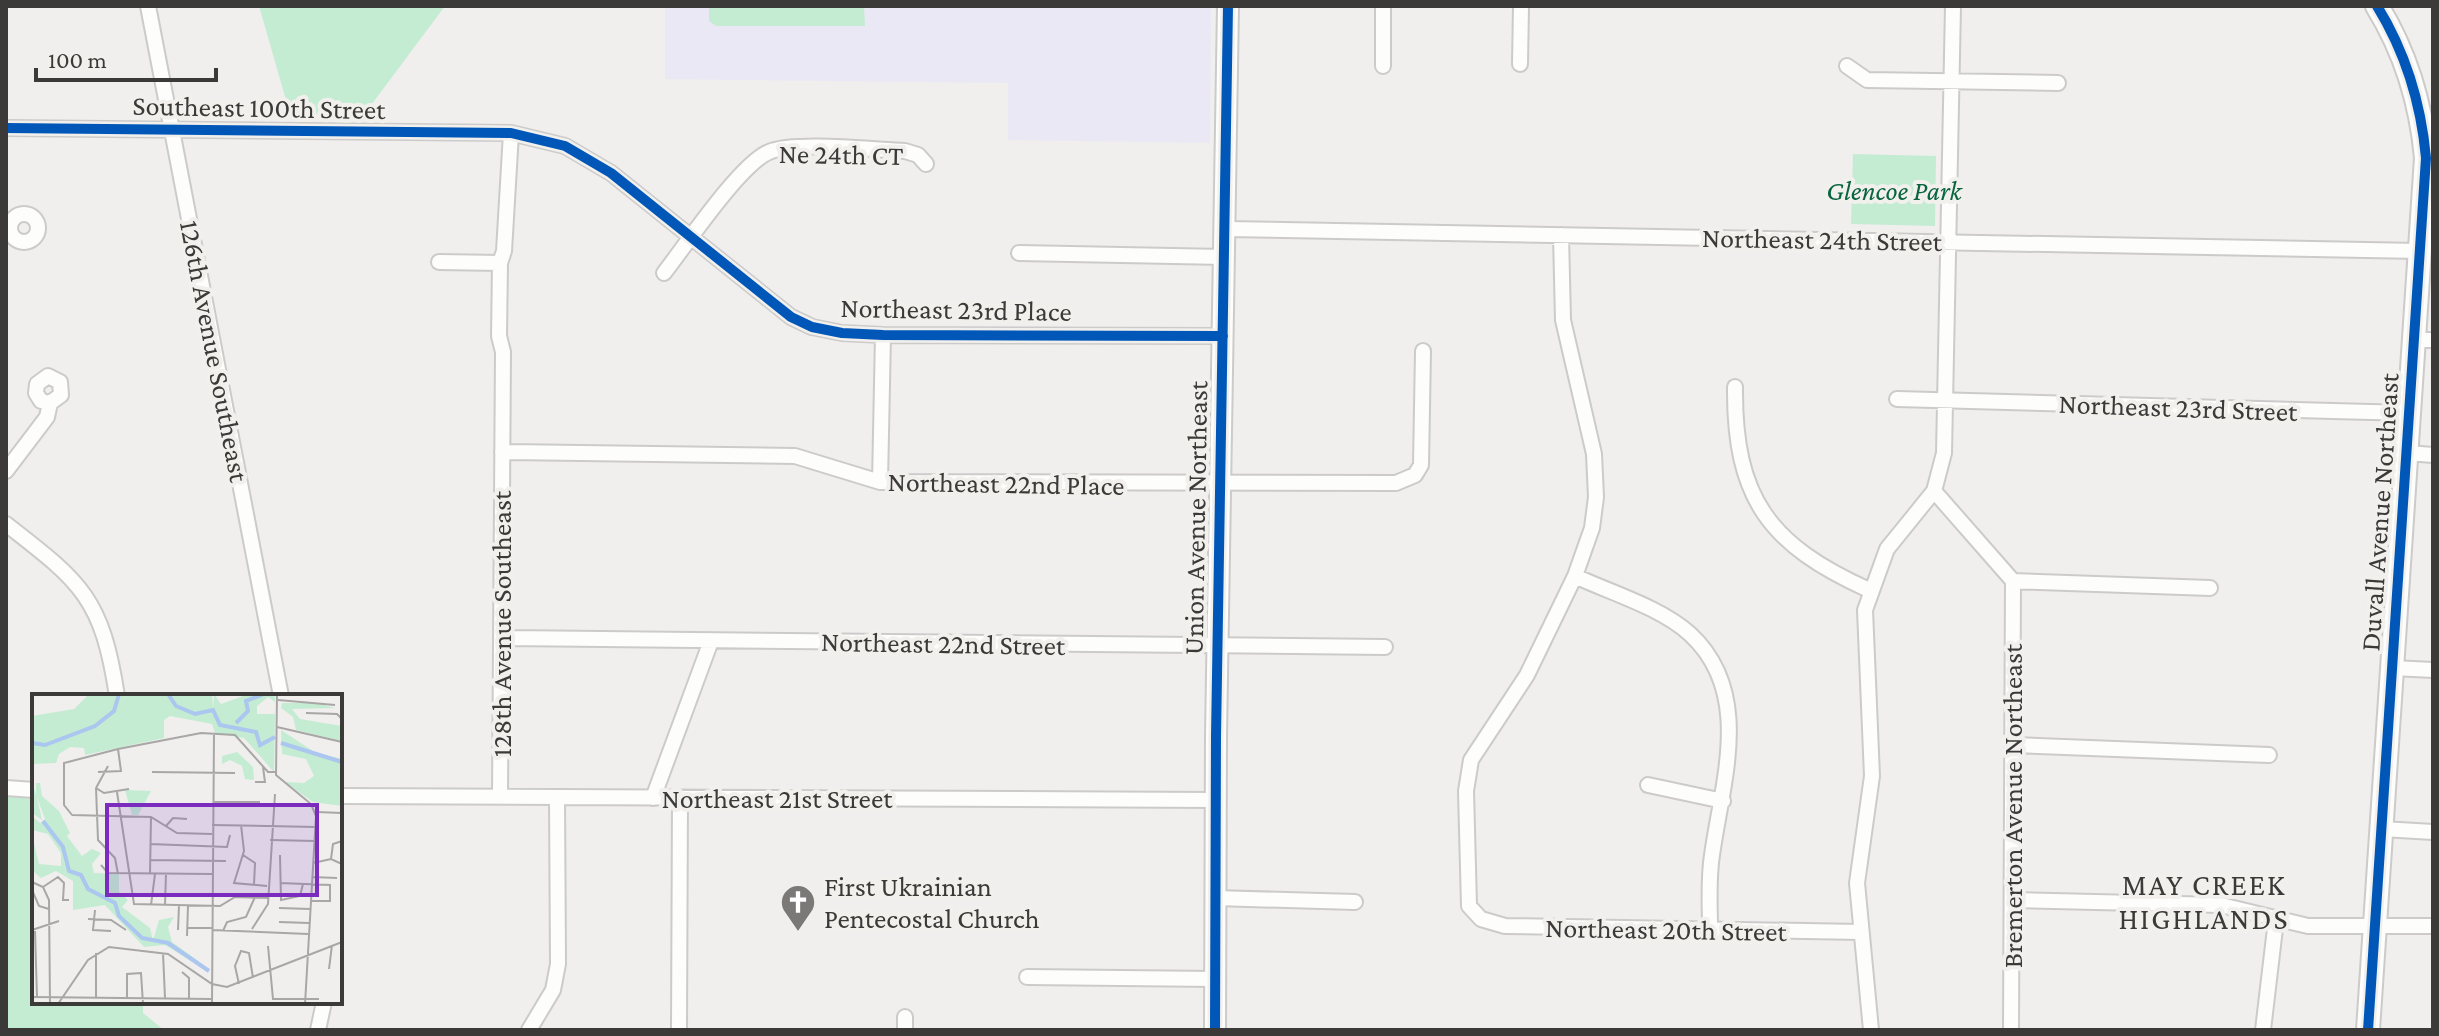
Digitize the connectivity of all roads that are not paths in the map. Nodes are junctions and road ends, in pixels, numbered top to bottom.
1 (148, 6) edge
2 (1228, 6) edge
3 (1383, 6) edge
4 (1521, 6) edge
5 (1953, 6) edge
6 (2377, 6) edge
7 (1520, 64) dead end
8 (1383, 66) dead end
9 (1847, 66) dead end
10 (1951, 81) junction
11 (2058, 83) dead end
12 (6, 128) edge
13 (173, 131) junction
14 (511, 133) junction
15 (2429, 158) edge
16 (926, 164) dead end
17 (1225, 229) junction
18 (1561, 235) junction
19 (692, 238) junction
20 (1949, 241) junction
21 (2420, 251) junction
22 (1019, 253) dead end
23 (1224, 257) junction
24 (439, 262) dead end
25 (500, 263) junction
26 (664, 273) dead end
27 (883, 335) junction
28 (1223, 336) junction
29 (2424, 340) edge
30 (1423, 351) dead end
31 (1735, 387) dead end
32 (1897, 399) dead end
33 (1947, 401) junction
34 (50, 403) dead end
35 (2409, 413) junction
36 (502, 452) junction
37 (2407, 453) junction
38 (2433, 455) edge
39 (6, 471) edge
40 (880, 482) junction
41 (1219, 482) junction
42 (1934, 491) junction
43 (6, 524) edge
44 (1575, 576) junction
45 (2013, 581) junction
46 (2210, 588) dead end
47 (1869, 590) junction
48 (501, 638) junction
49 (711, 641) junction
50 (1217, 645) junction
51 (1385, 647) dead end
52 (2393, 668) junction
53 (2433, 670) edge
54 (117, 694) edge
55 (281, 694) edge
56 (2013, 745) junction
57 (2269, 755) dead end
58 (1648, 785) dead end
59 (6, 788) edge
60 (32, 790) edge
61 (342, 796) edge
62 (500, 796) junction
63 (557, 797) junction
64 (653, 798) junction
65 (680, 798) junction
66 (1215, 800) junction
67 (1723, 801) junction
68 (2382, 829) junction
69 (2433, 832) edge
70 (1215, 898) junction
71 (2013, 900) junction
72 (1355, 902) dead end
73 (2276, 920) junction
74 (2375, 926) junction
75 (2433, 926) edge
76 (1710, 929) junction
77 (1861, 932) junction
78 (1027, 977) dead end
79 (1215, 979) junction
80 (324, 1004) edge
81 (318, 1030) edge
82 (529, 1030) edge
83 (679, 1030) edge
84 (1215, 1030) edge
85 (1871, 1030) edge
86 (2011, 1030) edge
87 (2263, 1030) edge
88 (2368, 1030) edge

1 - 13 street, 126th Avenue Southeast
2 - 17 street, Union Avenue Northeast
3 - 8 street
4 - 7 street
5 - 10 street
6 - 15 main road, Duvall Avenue Northeast
9 - 10 street
10 - 11 street
10 - 20 street
12 - 13 street, Southeast 100th Street
13 - 14 street, Southeast 100th Street
13 - 55 street, 126th Avenue Southeast
14 - 19 street, Northeast 23rd Place
14 - 25 street, 128th Avenue Southeast
15 - 21 main road, Duvall Avenue Northeast
16 - 19 street, Ne 24th CT
17 - 18 street, Northeast 24th Street
17 - 23 street, Union Avenue Northeast
18 - 20 street, Northeast 24th Street
18 - 44 street
19 - 26 street, Ne 24th CT
19 - 27 street, Northeast 23rd Place
20 - 21 street, Northeast 24th Street
20 - 33 street
21 - 29 main road, Duvall Avenue Northeast
22 - 23 street
23 - 28 street, Union Avenue Northeast
24 - 25 street
25 - 36 street, 128th Avenue Southeast
27 - 28 street, Northeast 23rd Place
27 - 40 street
28 - 41 street, Union Avenue Northeast
29 - 35 main road, Duvall Avenue Northeast
30 - 41 street, Northeast 22nd Place
31 - 47 street
32 - 33 street, Northeast 23rd Street
33 - 35 street, Northeast 23rd Street
33 - 42 street
34 - 39 street
35 - 37 main road, Duvall Avenue Northeast
36 - 40 street, Northeast 22nd Place
36 - 48 street, 128th Avenue Southeast
37 - 38 street
37 - 52 main road, Duvall Avenue Northeast
40 - 41 street, Northeast 22nd Place
41 - 50 street, Union Avenue Northeast
42 - 45 street
42 - 47 street
43 - 54 street
44 - 67 street
44 - 76 street, Northeast 20th Street
45 - 46 street
45 - 56 street, Bremerton Avenue Northeast
47 - 77 street
48 - 49 street, Northeast 22nd Street
48 - 62 street, 128th Avenue Southeast
49 - 50 street, Northeast 22nd Street
49 - 64 street
50 - 51 street, Northeast 22nd Street
50 - 66 street, Union Avenue Northeast
52 - 53 street
52 - 68 main road, Duvall Avenue Northeast
56 - 57 street
56 - 71 street, Bremerton Avenue Northeast
58 - 67 street
59 - 60 street
61 - 62 street, Northeast 21st Street
62 - 63 street, Northeast 21st Street
63 - 64 street, Northeast 21st Street
63 - 82 street
64 - 65 street, Northeast 21st Street
65 - 66 street, Northeast 21st Street
65 - 83 street
66 - 70 street, Union Avenue Northeast
67 - 76 street
68 - 69 street
68 - 74 main road, Duvall Avenue Northeast
70 - 72 street
70 - 79 street, Union Avenue Northeast
71 - 73 street
71 - 86 street, Bremerton Avenue Northeast
73 - 74 street
73 - 87 street
74 - 75 street
74 - 88 main road, Duvall Avenue Northeast
76 - 77 street, Northeast 20th Street
77 - 85 street
78 - 79 street
79 - 84 street, Union Avenue Northeast
80 - 81 street

